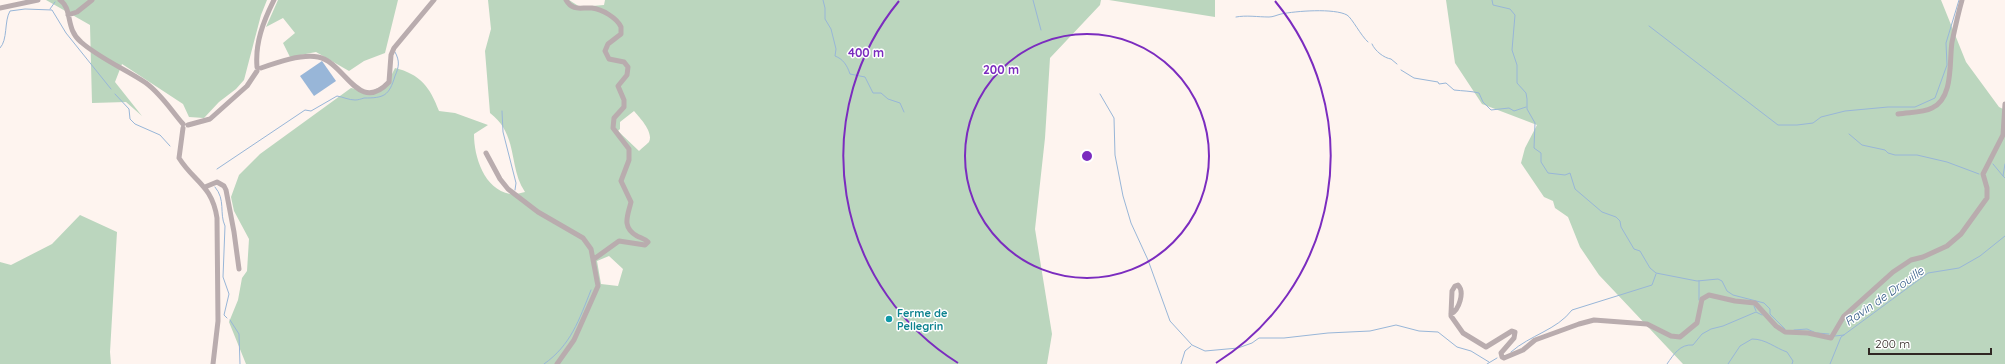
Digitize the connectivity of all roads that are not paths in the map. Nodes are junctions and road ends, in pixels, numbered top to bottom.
1 (38, 0) edge
2 (60, 0) edge
3 (92, 0) edge
4 (274, 0) edge
5 (434, 0) edge
6 (566, 0) edge
7 (1962, 0) edge
8 (0, 8) edge
9 (68, 15) junction
10 (258, 69) junction
11 (2005, 104) edge
12 (1898, 114) dead end
13 (184, 126) junction
14 (486, 153) dead end
15 (205, 187) junction
16 (594, 259) junction
17 (238, 269) dead end
18 (1451, 314) junction
19 (213, 364) edge
20 (557, 364) edge

1 - 8 street
2 - 9 street
3 - 9 street
4 - 10 street
5 - 10 street
6 - 16 street
7 - 12 street
9 - 13 street
10 - 13 street
11 - 18 street
13 - 15 street
14 - 16 street
15 - 17 street
15 - 19 street
16 - 20 street
18 - 18 street

